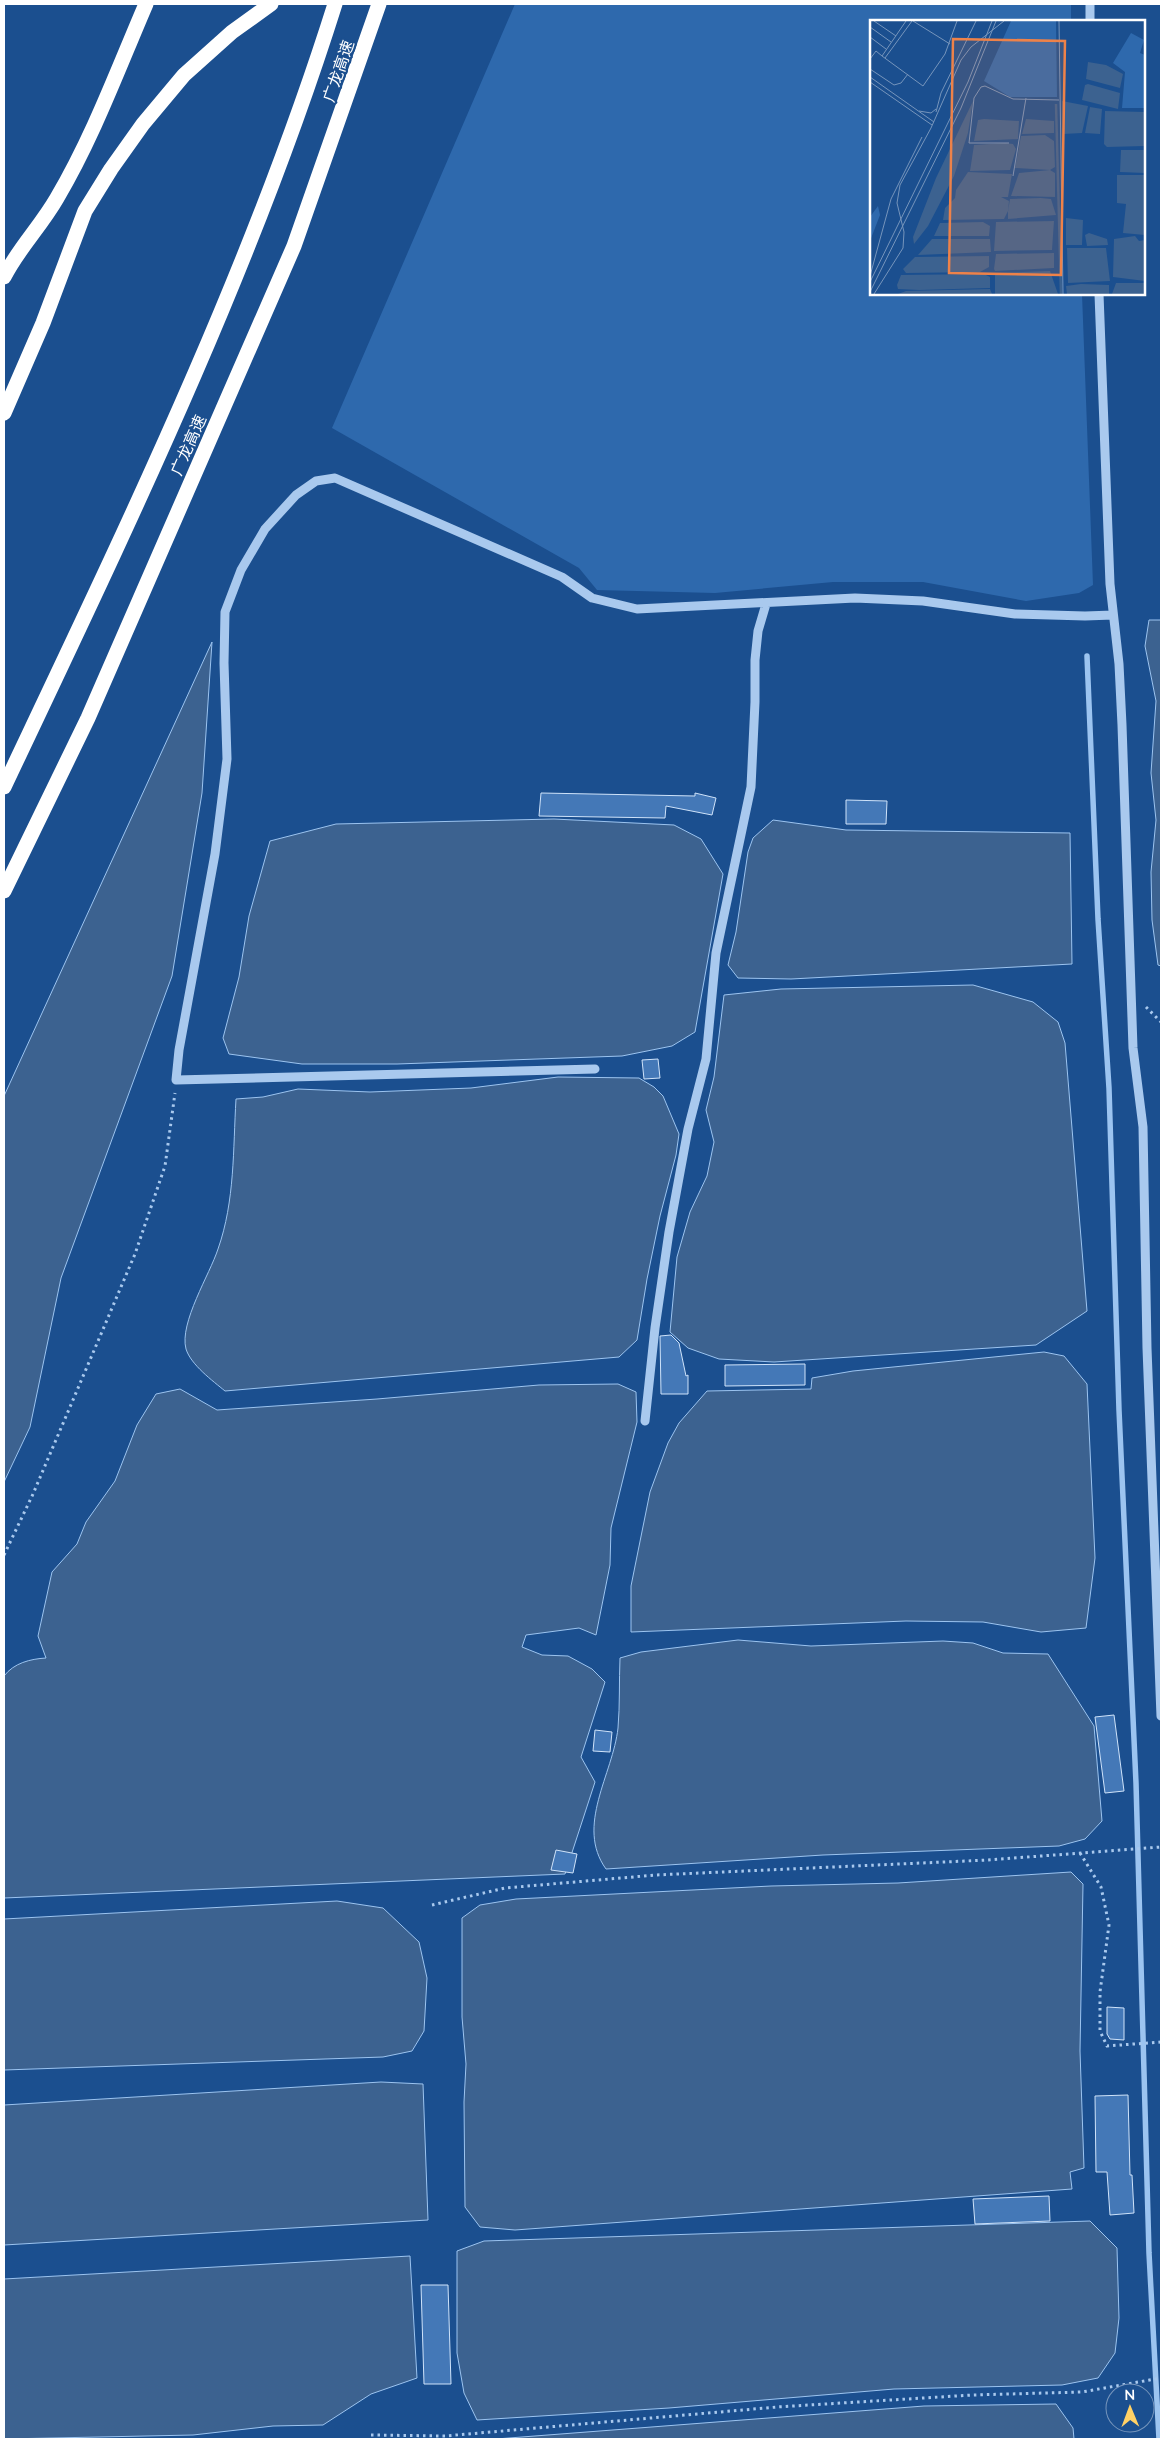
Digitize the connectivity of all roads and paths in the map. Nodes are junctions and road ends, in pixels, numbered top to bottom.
1 (146, 4) edge
2 (272, 4) edge
3 (335, 4) edge
4 (379, 4) edge
5 (1090, 4) edge
6 (1090, 20) edge
7 (4, 278) edge
8 (1099, 295) edge
9 (4, 413) edge
10 (766, 604) junction
11 (1113, 615) junction
12 (4, 787) edge
13 (4, 891) edge
14 (595, 1069) dead end
15 (176, 1080) junction
16 (645, 1422) dead end
17 (4, 1555) edge
18 (1161, 1716) edge
19 (1161, 1847) edge
20 (1080, 1853) junction
21 (432, 1904) dead end
22 (1161, 2042) edge
23 (1161, 2378) edge
24 (371, 2435) dead end
25 (446, 2438) edge

1 - 7 highway
2 - 9 highway
3 - 12 highway, 广龙高速
4 - 13 highway, 广龙高速
5 - 6 lane
8 - 11 lane
10 - 11 lane
10 - 15 lane
10 - 16 lane
11 - 18 lane
14 - 15 lane
15 - 17 path
19 - 20 path
20 - 21 path
20 - 22 path
23 - 25 path
24 - 25 path

